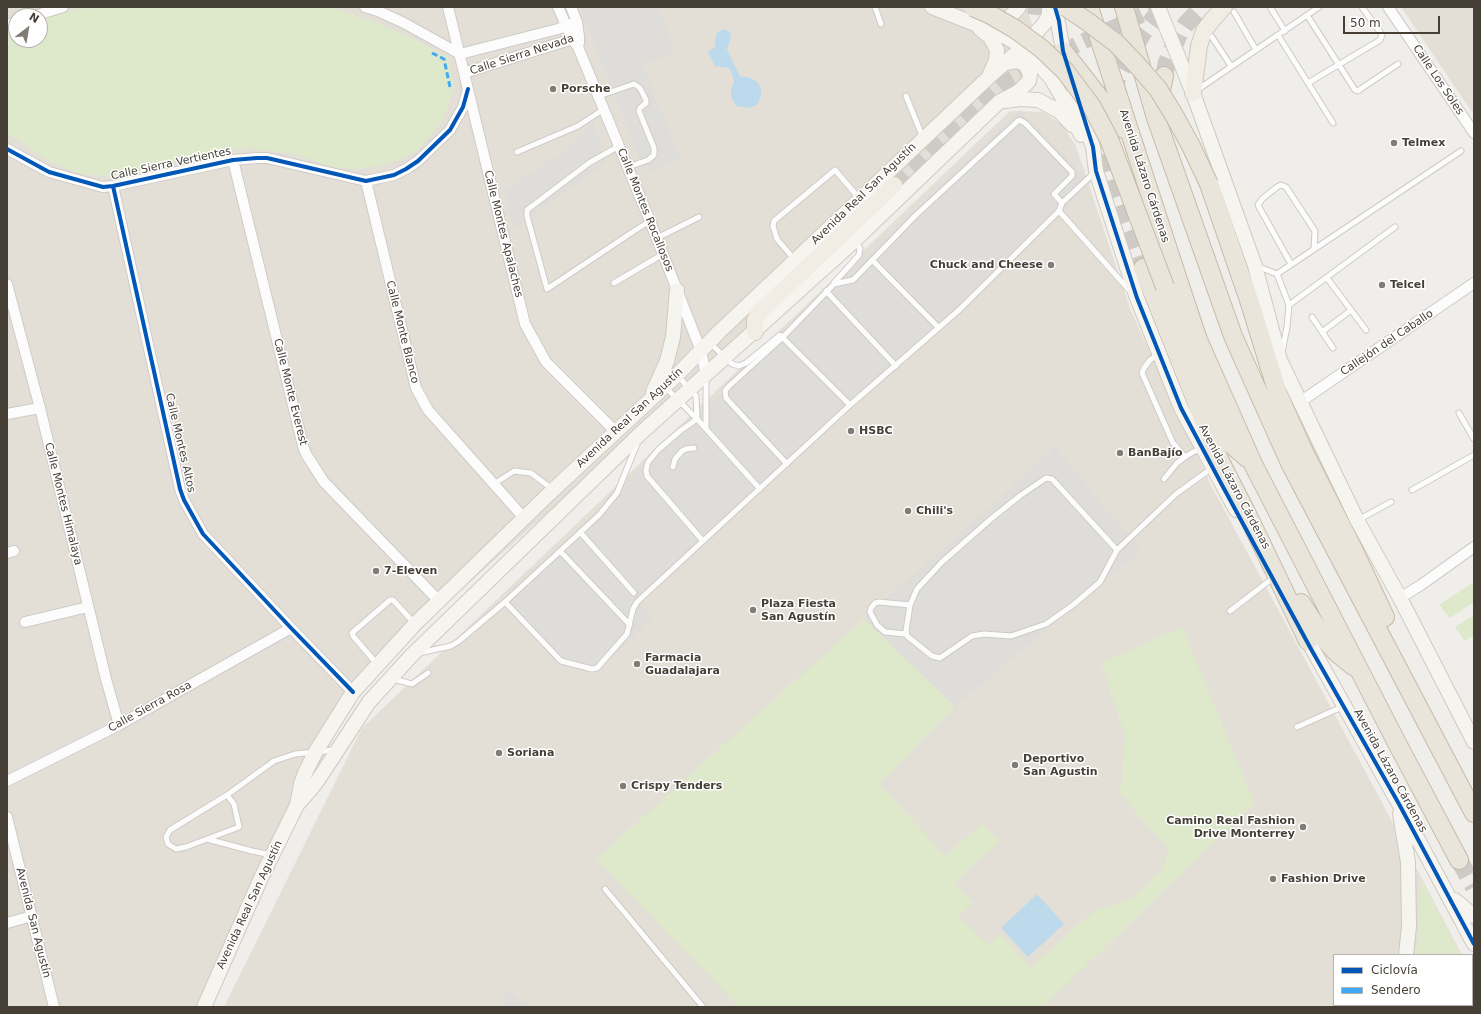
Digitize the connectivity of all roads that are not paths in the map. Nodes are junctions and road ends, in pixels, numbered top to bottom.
1 (63, 7) edge
2 (365, 7) edge
3 (448, 7) edge
4 (558, 7) edge
5 (571, 7) edge
6 (875, 7) edge
7 (932, 7) edge
8 (1019, 7) edge
9 (1050, 7) edge
10 (1055, 7) edge
11 (1066, 7) edge
12 (1089, 7) edge
13 (1124, 7) edge
14 (1158, 7) edge
15 (1270, 7) edge
16 (1319, 7) edge
17 (1362, 7) edge
18 (1388, 7) edge
19 (1311, 9) edge
20 (1229, 10) edge
21 (48, 12) edge
22 (1307, 15) junction
23 (973, 16) edge
24 (577, 22) junction
25 (881, 24) dead end
26 (566, 27) junction
27 (1285, 31) junction
28 (1278, 35) junction
29 (1212, 37) dead end
30 (577, 41) junction
31 (1023, 47) junction
32 (1256, 50) junction
33 (1063, 51) junction
34 (460, 54) junction
35 (1005, 62) junction
36 (1398, 64) dead end
37 (1338, 65) junction
38 (1231, 66) junction
39 (464, 73) junction
40 (990, 76) junction
41 (1164, 76) tunnel mouth
42 (1308, 83) junction
43 (468, 89) junction
44 (1193, 93) junction
45 (599, 96) junction
46 (906, 96) dead end
47 (999, 102) junction
48 (604, 109) junction
49 (1156, 118) junction
50 (1333, 123) dead end
51 (1474, 133) edge
52 (1080, 134) junction
53 (923, 138) junction
54 (1132, 138) junction
55 (619, 146) junction
56 (7, 149) edge
57 (1461, 151) dead end
58 (516, 152) dead end
59 (233, 160) junction
60 (628, 167) junction
61 (1095, 167) junction
62 (366, 181) junction
63 (894, 185) tunnel mouth
64 (113, 186) junction
65 (860, 198) junction
66 (1062, 203) junction
67 (1059, 211) junction
68 (699, 217) dead end
69 (650, 222) junction
70 (1395, 227) dead end
71 (656, 238) junction
72 (853, 242) junction
73 (1314, 249) junction
74 (663, 254) junction
75 (795, 260) junction
76 (872, 260) junction
77 (1291, 264) junction
78 (1256, 266) junction
79 (1143, 268) tunnel mouth
80 (1277, 274) junction
81 (1327, 278) junction
82 (614, 283) dead end
83 (1474, 283) edge
84 (7, 284) edge
85 (834, 284) junction
86 (677, 290) junction
87 (826, 291) junction
88 (1137, 298) junction
89 (1250, 303) junction
90 (1290, 305) junction
91 (1351, 310) junction
92 (1312, 317) dead end
93 (938, 328) junction
94 (1366, 330) dead end
95 (755, 332) junction
96 (1322, 332) junction
97 (783, 337) junction
98 (705, 347) junction
99 (1333, 348) dead end
100 (1159, 353) junction
101 (724, 358) junction
102 (1280, 359) junction
103 (896, 366) junction
104 (677, 375) junction
105 (706, 375) junction
106 (664, 386) junction
107 (690, 389) junction
108 (650, 399) junction
109 (678, 400) junction
110 (1300, 402) junction
111 (850, 405) junction
112 (40, 408) junction
113 (1459, 413) dead end
114 (7, 414) edge
115 (697, 419) junction
116 (706, 428) junction
117 (615, 431) junction
118 (641, 433) junction
119 (1474, 439) edge
120 (694, 448) dead end
121 (1203, 448) junction
122 (1474, 455) edge
123 (1186, 457) junction
124 (787, 464) junction
125 (1253, 464) junction
126 (673, 467) dead end
127 (1212, 467) junction
128 (1164, 479) dead end
129 (494, 485) junction
130 (760, 489) junction
131 (553, 490) junction
132 (1412, 490) dead end
133 (1391, 502) dead end
134 (524, 518) junction
135 (1250, 520) junction
136 (1357, 520) junction
137 (580, 532) junction
138 (703, 541) junction
139 (1474, 547) edge
140 (1117, 550) junction
141 (560, 551) junction
142 (1273, 578) junction
143 (634, 593) dead end
144 (1400, 598) junction
145 (439, 601) junction
146 (505, 602) junction
147 (910, 604) junction
148 (88, 607) junction
149 (1230, 611) dead end
150 (25, 622) dead end
151 (415, 624) junction
152 (630, 625) junction
153 (291, 628) junction
154 (906, 634) junction
155 (1308, 641) junction
156 (412, 655) junction
157 (377, 664) junction
158 (1359, 672) junction
159 (428, 673) dead end
160 (390, 678) junction
161 (353, 692) junction
162 (1344, 706) junction
163 (119, 725) junction
164 (1297, 727) dead end
165 (1474, 742) edge
166 (337, 750) junction
167 (316, 751) junction
168 (7, 781) edge
169 (1463, 793) junction
170 (227, 795) junction
171 (297, 804) junction
172 (1399, 804) junction
173 (1474, 813) edge
174 (7, 816) edge
175 (207, 839) junction
176 (272, 855) junction
177 (1459, 860) tunnel mouth
178 (605, 889) dead end
179 (1446, 892) junction
180 (32, 916) junction
181 (1474, 916) edge
182 (7, 923) edge
183 (1474, 944) edge
184 (1406, 954) edge
185 (54, 1007) edge
186 (204, 1007) edge
187 (703, 1007) edge

1 - 21 street
2 - 34 street, Calle Sierra Nevada
3 - 34 street, Calle Montes Apalaches
4 - 26 street, Calle Montes Rocallosos
5 - 24 street, Calle Montes Rocallosos
6 - 25 lane
7 - 23 main road
8 - 23 main road
9 - 31 main road, Avenida Real San Agustín
10 - 33 main road, Avenida Lázaro Cárdenas
11 - 89 highway, bridge
12 - 54 highway, Avenida Lázaro Cárdenas
13 - 49 highway
14 - 44 main road
15 - 27 lane
16 - 19 lane
17 - 37 lane
18 - 51 street, Calle Los Soles
19 - 22 lane
20 - 32 lane
20 - 44 main road
22 - 27 lane
22 - 37 lane
23 - 31 main road
23 - 40 main road
23 - 125 highway, bridge
24 - 26 street, Calle Sierra Nevada
24 - 30 street, Calle Montes Rocallosos
26 - 30 street, Calle Montes Rocallosos
26 - 34 street, Calle Sierra Nevada
27 - 28 lane
28 - 32 lane
28 - 42 lane
29 - 38 lane
30 - 39 street, Calle Sierra Nevada
30 - 45 street, Calle Montes Rocallosos
31 - 35 main road, Avenida Real San Agustín
31 - 52 main road
32 - 38 lane
33 - 54 highway
33 - 61 main road, Avenida Lázaro Cárdenas
34 - 39 street, Calle Montes Apalaches
35 - 40 main road, Avenida Real San Agustín
35 - 47 main road, Avenida Real San Agustín
36 - 37 lane
37 - 42 lane
38 - 44 lane
39 - 43 street, Calle Montes Apalaches
40 - 53 main road, Avenida Real San Agustín
41 - 49 highway
42 - 50 lane
43 - 62 street, Calle Sierra Vertientes
43 - 117 street, Calle Montes Apalaches
44 - 78 main road
45 - 48 street, Calle Montes Rocallosos
45 - 60 lane
46 - 53 lane
47 - 52 main road
47 - 72 main road, Avenida Real San Agustín
48 - 55 street, Calle Montes Rocallosos
48 - 58 lane
49 - 169 highway
52 - 61 main road
53 - 65 main road, Avenida Real San Agustín
54 - 125 highway, Avenida Lázaro Cárdenas
55 - 60 street, Calle Montes Rocallosos
55 - 69 lane
56 - 64 street, Calle Sierra Vertientes
57 - 73 lane
59 - 62 street, Calle Sierra Vertientes
59 - 64 street, Calle Sierra Vertientes
59 - 145 street, Calle Monte Everest
60 - 69 street, Calle Montes Rocallosos
61 - 66 lane
61 - 88 main road, Avenida Lázaro Cárdenas
62 - 129 street, Calle Monte Blanco
63 - 95 main road
64 - 153 street, Calle Montes Altos
65 - 75 main road, Avenida Real San Agustín
65 - 75 lane
66 - 67 lane
66 - 76 lane
67 - 88 lane
67 - 93 lane
68 - 71 lane
69 - 71 street, Calle Montes Rocallosos
70 - 81 lane
71 - 74 street, Calle Montes Rocallosos
72 - 85 lane
72 - 95 main road, Avenida Real San Agustín
73 - 77 lane
73 - 77 lane
74 - 82 lane
74 - 86 street, Calle Montes Rocallosos
75 - 98 main road, Avenida Real San Agustín
76 - 85 lane
76 - 93 lane
77 - 80 lane
78 - 80 lane
78 - 102 main road
79 - 135 highway
80 - 90 lane
81 - 90 lane
81 - 91 lane
83 - 110 street, Callejón del Caballo
84 - 112 street, Calle Montes Himalaya
85 - 87 lane
86 - 98 street, Calle Montes Rocallosos
86 - 108 main road
87 - 97 lane
87 - 103 lane
88 - 100 main road, Avenida Lázaro Cárdenas
89 - 102 highway
89 - 169 highway
90 - 102 lane
91 - 94 lane
91 - 96 lane
92 - 96 lane
93 - 103 lane
95 - 101 main road, Avenida Real San Agustín
96 - 99 lane
97 - 101 lane
97 - 111 lane
97 - 124 lane
98 - 101 lane
98 - 104 main road, Avenida Real San Agustín
98 - 105 street, Calle Montes Rocallosos
100 - 121 main road, Avenida Lázaro Cárdenas
100 - 123 lane
101 - 105 main road, Avenida Real San Agustín
102 - 110 main road
103 - 111 lane
104 - 106 main road, Avenida Real San Agustín
104 - 107 lane
105 - 107 main road, Avenida Real San Agustín
105 - 116 lane
106 - 108 main road, Avenida Real San Agustín
106 - 109 lane
107 - 109 main road, Avenida Real San Agustín
107 - 115 lane
108 - 117 main road, Avenida Real San Agustín
109 - 115 lane
109 - 118 main road, Avenida Real San Agustín
110 - 136 main road
111 - 124 lane
112 - 114 street
112 - 148 street, Calle Montes Himalaya
113 - 119 lane
115 - 116 lane
115 - 138 lane
116 - 130 lane
117 - 131 main road, Avenida Real San Agustín
118 - 137 lane
118 - 156 main road, Avenida Real San Agustín
120 - 126 lane
121 - 123 lane
121 - 127 main road, Avenida Lázaro Cárdenas
122 - 132 lane
123 - 128 lane
124 - 130 lane
125 - 158 highway, Avenida Lázaro Cárdenas
127 - 140 lane
127 - 142 main road, Avenida Lázaro Cárdenas
129 - 131 lane
129 - 134 street, Calle Monte Blanco
130 - 138 lane
131 - 134 main road, Avenida Real San Agustín
133 - 136 lane
134 - 145 main road, Avenida Real San Agustín
135 - 155 highway
135 - 158 highway
136 - 144 main road
137 - 141 lane
137 - 143 lane
138 - 152 lane
139 - 144 street
140 - 147 lane
140 - 154 lane
141 - 146 lane
141 - 152 lane
142 - 149 lane
142 - 155 main road, Avenida Lázaro Cárdenas
144 - 165 main road
145 - 151 main road, Avenida Real San Agustín
146 - 152 lane
146 - 156 lane
147 - 154 lane
147 - 154 lane
148 - 150 street
148 - 163 street, Calle Montes Himalaya
151 - 157 main road, Avenida Real San Agustín
151 - 157 lane
153 - 161 street, Calle Montes Altos
153 - 163 street, Calle Sierra Rosa
155 - 162 main road, Avenida Lázaro Cárdenas
156 - 160 main road, Avenida Real San Agustín
157 - 161 main road, Avenida Real San Agustín
158 - 177 highway, Avenida Lázaro Cárdenas
159 - 160 lane
160 - 166 main road, Avenida Real San Agustín
161 - 167 main road, Avenida Real San Agustín
162 - 164 lane
162 - 172 main road, Avenida Lázaro Cárdenas
163 - 168 street, Calle Sierra Rosa
166 - 167 lane
166 - 171 main road, Avenida Real San Agustín
167 - 170 lane
167 - 171 main road, Avenida Real San Agustín
169 - 173 highway
170 - 175 lane
170 - 175 lane
171 - 176 main road, Avenida Real San Agustín
172 - 179 main road, Avenida Lázaro Cárdenas
172 - 184 main road
174 - 180 street, Avenida San Agustín
175 - 176 lane
176 - 186 main road, Avenida Real San Agustín
178 - 187 lane
179 - 181 main road
179 - 183 main road, Avenida Lázaro Cárdenas
180 - 182 street
180 - 185 street, Avenida San Agustín

